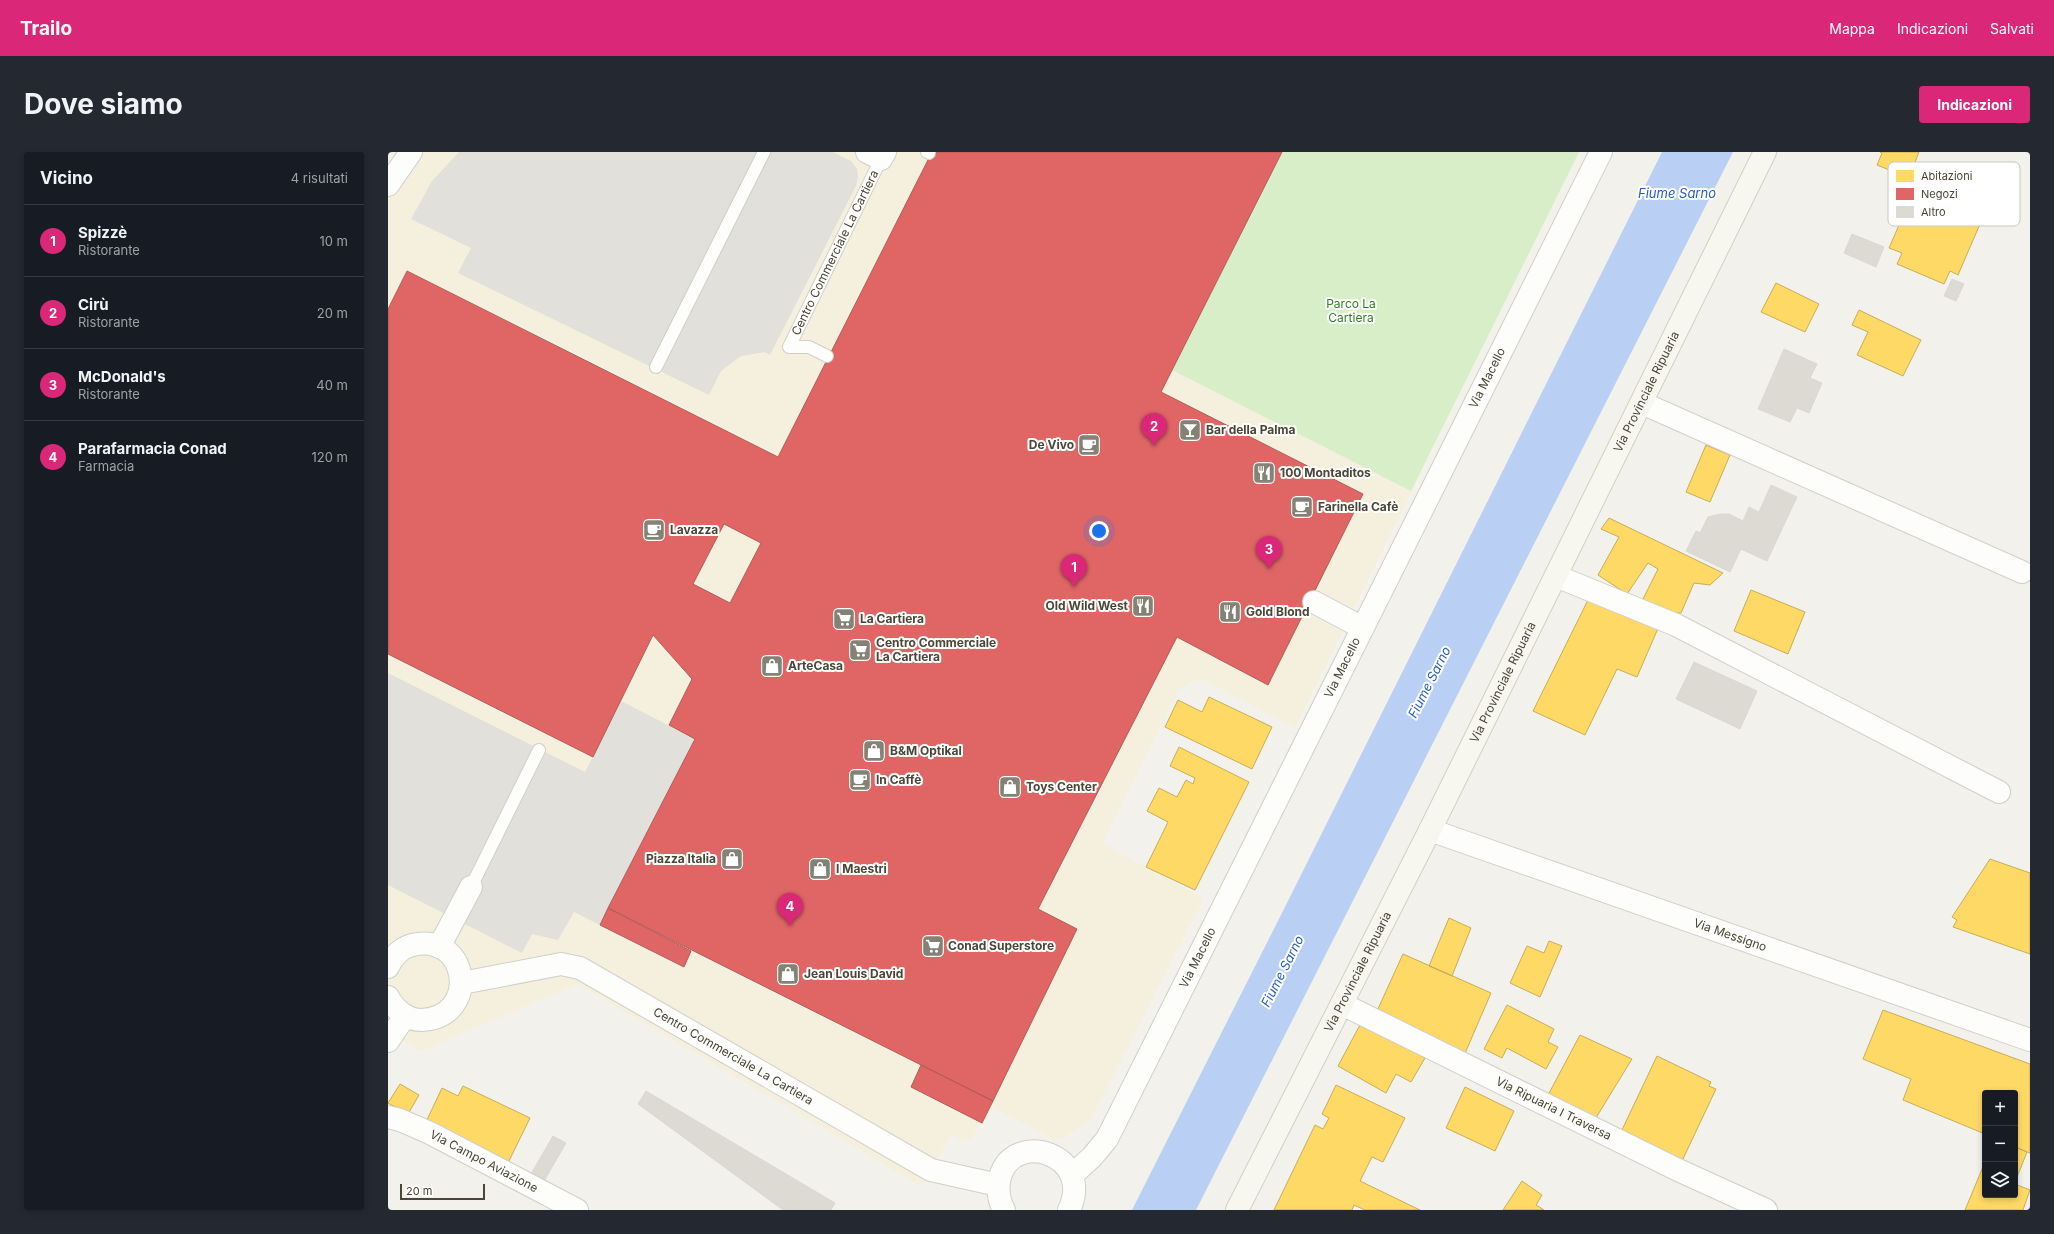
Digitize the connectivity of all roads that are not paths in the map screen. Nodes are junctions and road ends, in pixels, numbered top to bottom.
1 (411, 152) edge
2 (764, 152) edge
3 (1601, 152) edge
4 (1765, 152) edge
5 (878, 154) edge
6 (388, 185) edge
7 (827, 356) dead end
8 (656, 367) dead end
9 (1642, 403) junction
10 (2022, 572) dead end
11 (1556, 576) junction
12 (1314, 602) dead end
13 (1361, 626) junction
14 (539, 750) dead end
15 (2000, 792) dead end
16 (1430, 830) junction
17 (471, 886) joint
18 (439, 947) junction
19 (389, 964) edge
20 (462, 983) junction
21 (388, 997) edge
22 (1342, 1004) junction
23 (406, 1016) junction
24 (2030, 1040) edge
25 (388, 1041) edge
26 (388, 1117) edge
27 (1072, 1175) junction
28 (998, 1185) junction
29 (577, 1210) edge
30 (1004, 1210) edge
31 (1069, 1210) edge
32 (1237, 1210) edge
33 (1766, 1210) edge

1 - 6 street
2 - 8 lane
3 - 13 street, Via Macello
4 - 9 main road, Via Provinciale Ripuaria
5 - 7 lane, Centro Commerciale La Cartiera
9 - 10 street
9 - 11 main road, Via Provinciale Ripuaria
11 - 15 street
11 - 16 main road, Via Provinciale Ripuaria
12 - 13 street
13 - 27 street, Via Macello
14 - 17 lane
16 - 22 main road, Via Provinciale Ripuaria
16 - 24 street, Via Messigno
17 - 18 street
18 - 19 street
18 - 20 street
20 - 23 street
20 - 28 street, Centro Commerciale La Cartiera
21 - 23 street
22 - 32 main road, Via Provinciale Ripuaria
22 - 33 street, Via Ripuaria I Traversa
23 - 25 street
26 - 29 street, Via Campo Aviazione
27 - 28 street
27 - 31 street
28 - 30 street

